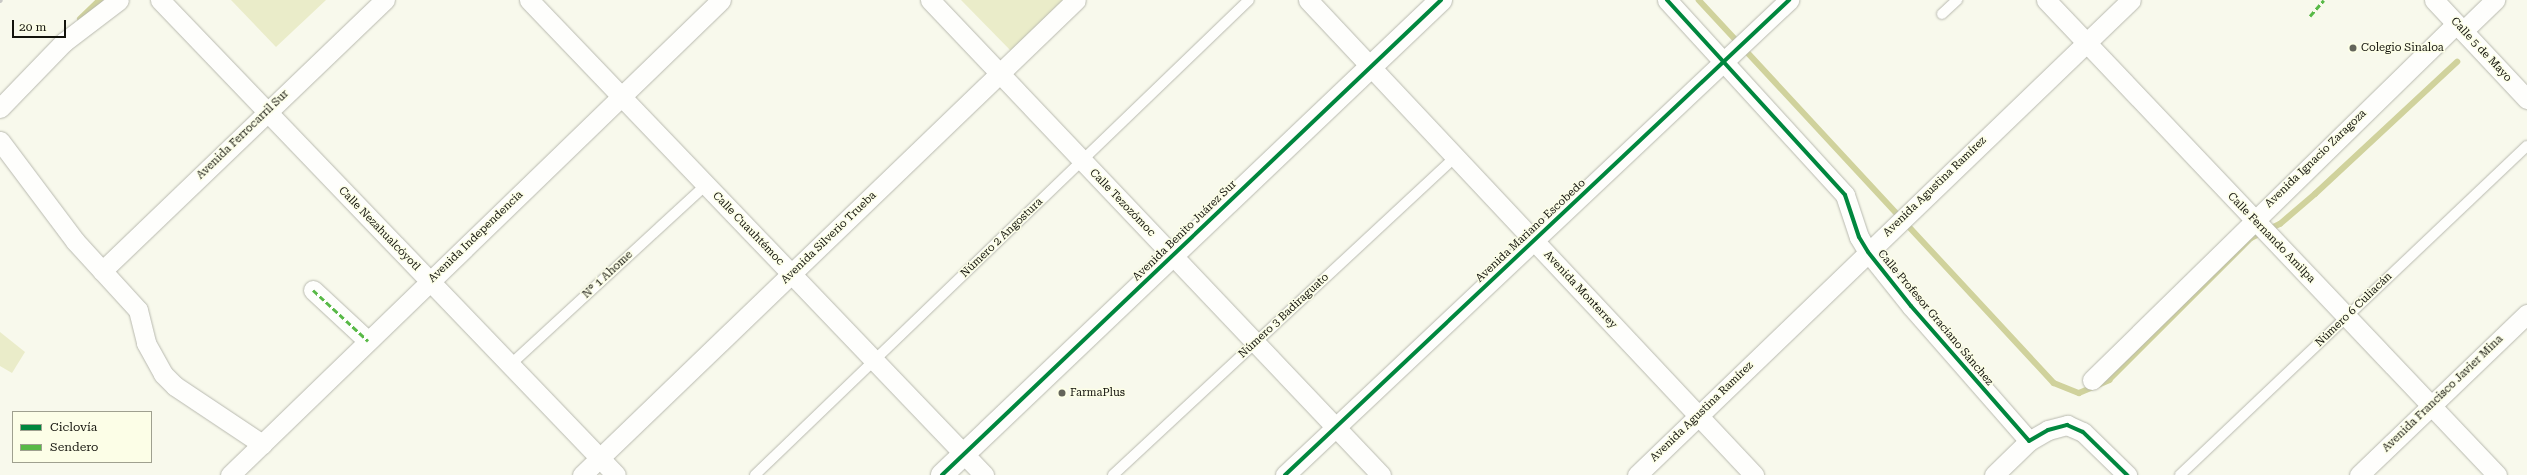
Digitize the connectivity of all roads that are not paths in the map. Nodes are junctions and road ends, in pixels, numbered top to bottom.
1 (119, 0) edge
2 (160, 0) edge
3 (385, 0) edge
4 (529, 0) edge
5 (721, 0) edge
6 (930, 0) edge
7 (1076, 0) edge
8 (1249, 0) edge
9 (1308, 0) edge
10 (1441, 0) edge
11 (1667, 0) edge
12 (1788, 0) edge
13 (1957, 0) edge
14 (2046, 0) edge
15 (2131, 0) edge
16 (2434, 0) edge
17 (2495, 0) edge
18 (1942, 14) dead end
19 (2460, 27) junction
20 (2086, 43) junction
21 (1724, 61) junction
22 (1371, 67) junction
23 (1000, 74) junction
24 (621, 96) junction
25 (2527, 99) edge
26 (0, 108) edge
27 (267, 112) junction
28 (0, 141) edge
29 (2527, 146) edge
30 (1455, 157) junction
31 (1082, 160) junction
32 (706, 185) junction
33 (2254, 219) junction
34 (1534, 240) junction
35 (1873, 247) junction
36 (1173, 255) junction
37 (102, 271) junction
38 (791, 274) junction
39 (430, 282) junction
40 (313, 290) dead end
41 (2527, 314) edge
42 (2347, 317) junction
43 (368, 341) junction
44 (1255, 342) junction
45 (874, 361) junction
46 (510, 365) junction
47 (2092, 380) dead end
48 (2431, 406) junction
49 (1698, 416) junction
50 (1336, 427) junction
51 (2029, 441) junction
52 (262, 444) junction
53 (964, 454) junction
54 (600, 458) junction
55 (230, 475) edge
56 (582, 475) edge
57 (616, 475) edge
58 (755, 475) edge
59 (942, 475) edge
60 (984, 475) edge
61 (1112, 475) edge
62 (1285, 475) edge
63 (1381, 475) edge
64 (1637, 475) edge
65 (1754, 475) edge
66 (1994, 475) edge
67 (2127, 475) edge
68 (2180, 475) edge
69 (2359, 475) edge
70 (2497, 475) edge

1 - 26 street
2 - 27 street, Calle Nezahualcóyotl
3 - 27 street, Avenida Ferrocarril Sur
4 - 24 street, Calle Cuauhtémoc
5 - 24 street, Avenida Independencia
6 - 23 street, Calle Tezozómoc
7 - 23 street, Avenida Silverio Trueba
8 - 31 lane, Número 2 Angostura
9 - 22 street, Avenida Monterrey
10 - 22 street, Avenida Benito Juárez Sur
11 - 21 street, Calle Profesor Graciano Sánchez
12 - 21 street, Avenida Mariano Escobedo
13 - 18 lane
14 - 20 street, Calle Fernando Amilpa
15 - 20 street, Avenida Agustina Ramírez
16 - 19 street, Calle 5 de Mayo
17 - 19 street, Avenida Ignacio Zaragoza
19 - 25 street, Calle 5 de Mayo
19 - 33 street, Avenida Ignacio Zaragoza
20 - 33 street, Calle Fernando Amilpa
20 - 35 street, Avenida Agustina Ramírez
21 - 34 street, Avenida Mariano Escobedo
21 - 35 street, Calle Profesor Graciano Sánchez
22 - 30 street, Avenida Monterrey
22 - 36 street, Avenida Benito Juárez Sur
23 - 31 street, Calle Tezozómoc
23 - 38 street, Avenida Silverio Trueba
24 - 32 street, Calle Cuauhtémoc
24 - 39 street, Avenida Independencia
27 - 37 street, Avenida Ferrocarril Sur
27 - 39 street, Calle Nezahualcóyotl
28 - 37 street
29 - 42 lane, Número 6 Culiacán
30 - 34 street, Avenida Monterrey
30 - 44 lane, Número 3 Badiraguato
31 - 36 street, Calle Tezozómoc
31 - 45 lane, Número 2 Angostura
32 - 38 street, Calle Cuauhtémoc
32 - 46 lane, N° 1 Ahome
33 - 42 street, Calle Fernando Amilpa
33 - 47 street, Avenida Ignacio Zaragoza
34 - 49 street, Avenida Monterrey
34 - 50 street, Avenida Mariano Escobedo
35 - 49 street, Avenida Agustina Ramírez
35 - 51 street, Calle Profesor Graciano Sánchez
36 - 44 street, Calle Tezozómoc
36 - 53 street, Avenida Benito Juárez Sur
37 - 52 street
38 - 45 street, Calle Cuauhtémoc
38 - 54 street, Avenida Silverio Trueba
39 - 43 street, Avenida Independencia
39 - 46 street, Calle Nezahualcóyotl
40 - 43 street
41 - 48 street, Avenida Francisco Javier Mina
42 - 48 street, Calle Fernando Amilpa
42 - 68 lane, Número 6 Culiacán
43 - 52 street, Avenida Independencia
44 - 50 street, Calle Tezozómoc
44 - 61 lane, Número 3 Badiraguato
45 - 53 street, Calle Cuauhtémoc
45 - 58 lane, Número 2 Angostura
46 - 54 street, Calle Nezahualcóyotl
48 - 69 street, Avenida Francisco Javier Mina
48 - 70 street, Calle Fernando Amilpa
49 - 64 street, Avenida Agustina Ramírez
49 - 65 street, Avenida Monterrey
50 - 62 street, Avenida Mariano Escobedo
50 - 63 street, Calle Tezozómoc
51 - 66 street
51 - 67 street
52 - 55 street, Avenida Independencia
53 - 59 street, Avenida Benito Juárez Sur
53 - 60 street, Calle Cuauhtémoc
54 - 56 street, Avenida Silverio Trueba
54 - 57 street, Calle Nezahualcóyotl

